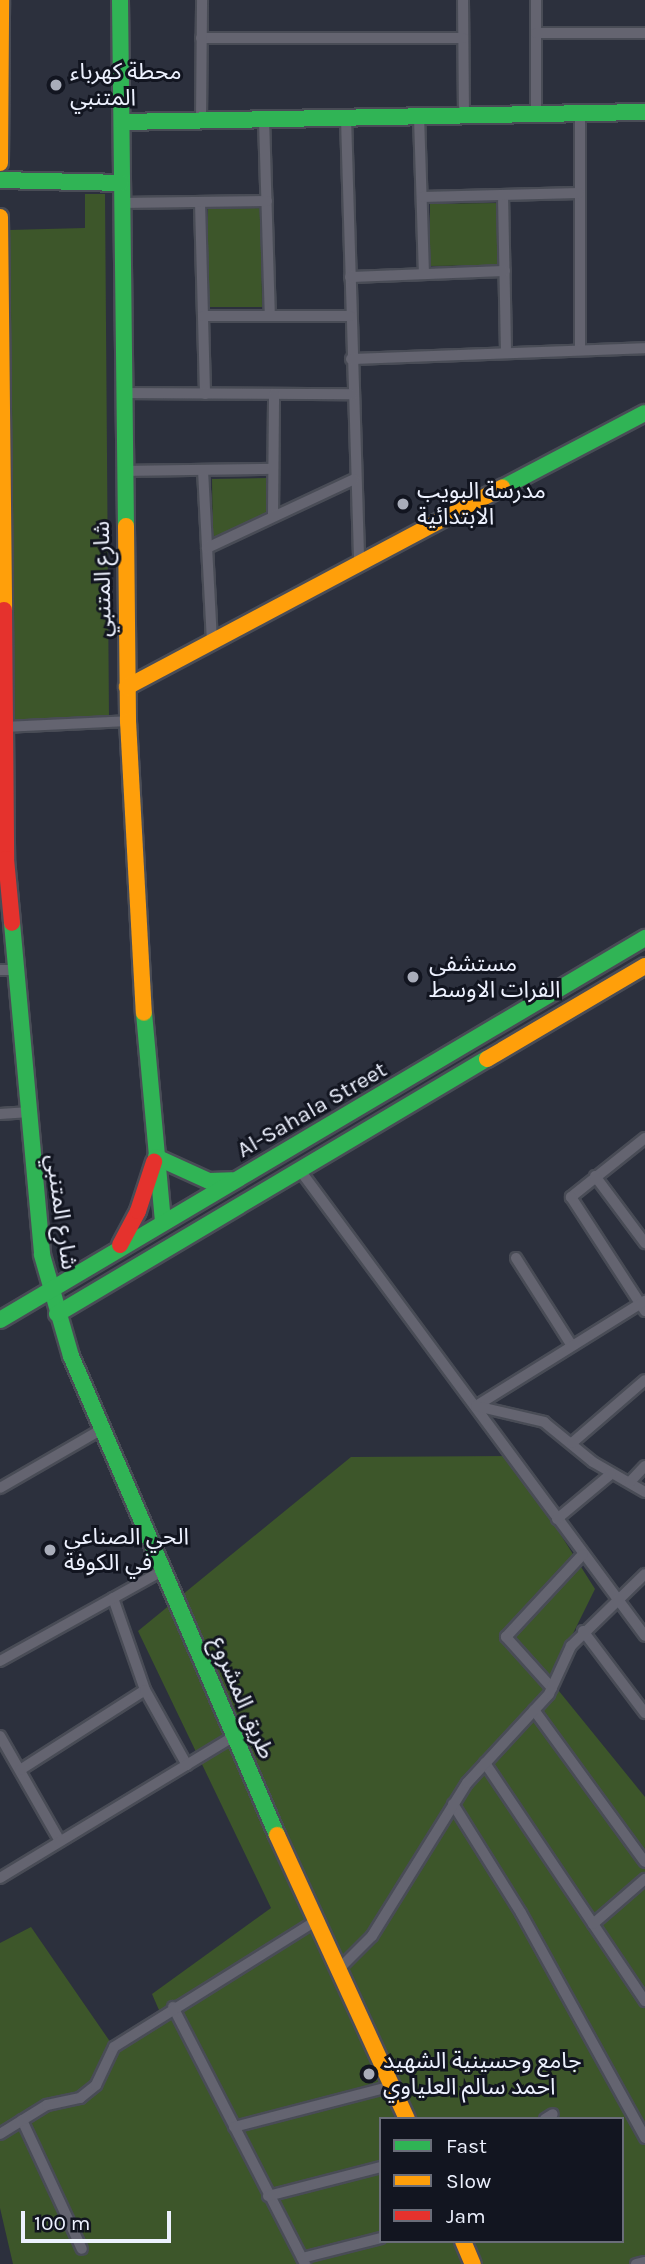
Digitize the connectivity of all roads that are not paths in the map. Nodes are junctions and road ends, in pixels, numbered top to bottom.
1 (1, 0) edge
2 (120, 0) edge
3 (202, 0) edge
4 (463, 0) edge
5 (536, 0) edge
6 (536, 33) junction
7 (645, 33) edge
8 (201, 38) junction
9 (463, 38) junction
10 (645, 112) edge
11 (580, 113) junction
12 (536, 114) junction
13 (464, 115) junction
14 (419, 116) junction
15 (346, 118) junction
16 (264, 119) junction
17 (201, 120) junction
18 (122, 122) junction
19 (0, 163) edge
20 (0, 180) edge
21 (121, 183) junction
22 (579, 193) junction
23 (503, 195) junction
24 (422, 197) junction
25 (267, 201) junction
26 (200, 202) junction
27 (121, 204) junction
28 (0, 217) edge
29 (505, 271) junction
30 (424, 274) junction
31 (349, 277) junction
32 (0, 297) edge
33 (203, 316) junction
34 (270, 316) junction
35 (350, 316) junction
36 (645, 348) edge
37 (580, 350) junction
38 (506, 352) junction
39 (351, 359) junction
40 (123, 393) junction
41 (205, 394) junction
42 (274, 394) junction
43 (352, 394) junction
44 (645, 413) edge
45 (203, 470) junction
46 (274, 470) junction
47 (125, 471) junction
48 (354, 478) junction
49 (273, 516) junction
50 (206, 548) junction
51 (359, 565) junction
52 (1, 641) edge
53 (212, 643) junction
54 (128, 687) junction
55 (128, 721) junction
56 (3, 727) junction
57 (1, 749) edge
58 (3, 859) edge
59 (645, 939) edge
60 (645, 967) edge
61 (7, 970) edge
62 (26, 1112) junction
63 (0, 1114) edge
64 (645, 1138) edge
65 (156, 1157) junction
66 (302, 1173) junction
67 (595, 1176) junction
68 (238, 1179) junction
69 (163, 1222) junction
70 (645, 1243) edge
71 (119, 1247) junction
72 (516, 1258) dead end
73 (49, 1289) junction
74 (643, 1305) edge
75 (57, 1314) junction
76 (0, 1320) edge
77 (572, 1346) junction
78 (645, 1380) edge
79 (475, 1406) junction
80 (102, 1429) junction
81 (572, 1443) junction
82 (645, 1466) edge
83 (611, 1474) junction
84 (630, 1482) junction
85 (0, 1488) edge
86 (645, 1492) edge
87 (557, 1519) junction
88 (583, 1554) junction
89 (162, 1571) junction
90 (645, 1574) edge
91 (113, 1598) junction
92 (617, 1602) junction
93 (583, 1631) junction
94 (645, 1636) edge
95 (0, 1661) edge
96 (552, 1688) junction
97 (145, 1690) junction
98 (534, 1710) junction
99 (645, 1713) edge
100 (0, 1736) edge
101 (233, 1737) junction
102 (485, 1763) junction
103 (187, 1765) junction
104 (20, 1770) junction
105 (453, 1804) junction
106 (60, 1842) junction
107 (645, 1862) edge
108 (0, 1878) edge
109 (645, 1879) edge
110 (316, 1920) junction
111 (593, 1924) junction
112 (339, 1969) junction
113 (645, 2001) edge
114 (173, 2007) junction
115 (392, 2086) junction
116 (406, 2117) edge
117 (22, 2120) junction
118 (234, 2127) junction
119 (0, 2134) edge
120 (645, 2138) edge
121 (379, 2168) edge
122 (268, 2196) junction
123 (379, 2239) edge
124 (464, 2243) edge
125 (82, 2249) dead end
126 (303, 2261) edge
127 (645, 2262) edge
128 (473, 2264) edge
129 (636, 2264) edge

1 - 19 street
2 - 18 street, شارع المتنبي
3 - 8 street
4 - 9 street
5 - 6 street
6 - 7 street
6 - 12 street
8 - 9 street
8 - 17 street
9 - 13 street
10 - 11 street
11 - 12 street
11 - 22 street
12 - 13 street
13 - 14 street
14 - 15 street
14 - 24 street
15 - 16 street
15 - 31 street
16 - 17 street
16 - 25 street
17 - 18 street
18 - 21 street, شارع المتنبي
20 - 21 street
21 - 27 street, شارع المتنبي
22 - 23 street
22 - 37 street
23 - 24 street
23 - 29 street
24 - 30 street
25 - 26 street
25 - 34 street
26 - 27 street
26 - 33 street
27 - 40 street, شارع المتنبي
28 - 32 street, شارع المتنبي
29 - 30 street
29 - 38 street
30 - 31 street
31 - 35 street
32 - 52 street, شارع المتنبي
33 - 34 street
33 - 41 street
34 - 35 street
35 - 39 street
36 - 37 street
37 - 38 street
38 - 39 street
39 - 43 street
40 - 41 street
40 - 47 street, شارع المتنبي
41 - 42 street
42 - 43 street
42 - 46 street
43 - 48 street
44 - 51 street
45 - 46 street
45 - 47 street
45 - 50 street
46 - 49 street
47 - 54 street, شارع المتنبي
48 - 49 street
48 - 51 street
49 - 50 street
50 - 53 street
51 - 53 street
52 - 56 street, شارع المتنبي
53 - 54 street
54 - 55 street, شارع المتنبي
55 - 56 street
55 - 65 street, شارع المتنبي
56 - 57 street, شارع المتنبي
57 - 58 street, شارع المتنبي
58 - 61 street, شارع المتنبي
59 - 68 street, Al-Sahala Street
60 - 66 street, Al-Sahala Street
61 - 62 street, شارع المتنبي
62 - 63 street
62 - 73 street, شارع المتنبي
64 - 67 street
65 - 68 street
65 - 69 street, شارع المتنبي
65 - 71 street
66 - 75 street, Al-Sahala Street
66 - 79 street
67 - 70 street
67 - 74 street
68 - 69 street, Al-Sahala Street
69 - 71 street, Al-Sahala Street
71 - 73 street, Al-Sahala Street
72 - 77 street
73 - 75 street, طريق المشروع
73 - 76 street, Al-Sahala Street
74 - 77 street
75 - 80 street, طريق المشروع
77 - 79 street
78 - 81 street
79 - 81 street
79 - 87 street
80 - 85 street
80 - 89 street, طريق المشروع
81 - 83 street
82 - 84 street
83 - 84 street
83 - 87 street
84 - 86 street
87 - 88 street
88 - 92 street
88 - 96 street
89 - 91 street
89 - 101 street, طريق المشروع
90 - 92 street
91 - 95 street
91 - 97 street
92 - 93 street
92 - 94 street
93 - 96 street
93 - 99 street
96 - 98 street
97 - 103 street
97 - 104 street
98 - 102 street
98 - 107 street
100 - 104 street
101 - 103 street
101 - 110 street, طريق المشروع
102 - 105 street
102 - 111 street
103 - 106 street
104 - 106 street
105 - 112 street
105 - 120 street
106 - 108 street
109 - 111 street
110 - 112 street, طريق المشروع
110 - 114 street
111 - 113 street
112 - 115 street, طريق المشروع
114 - 117 street
114 - 118 street
115 - 116 street, طريق المشروع
115 - 118 street
117 - 119 street
117 - 125 street
118 - 122 street
121 - 122 street
122 - 126 street
123 - 126 street
124 - 128 street
127 - 129 street

